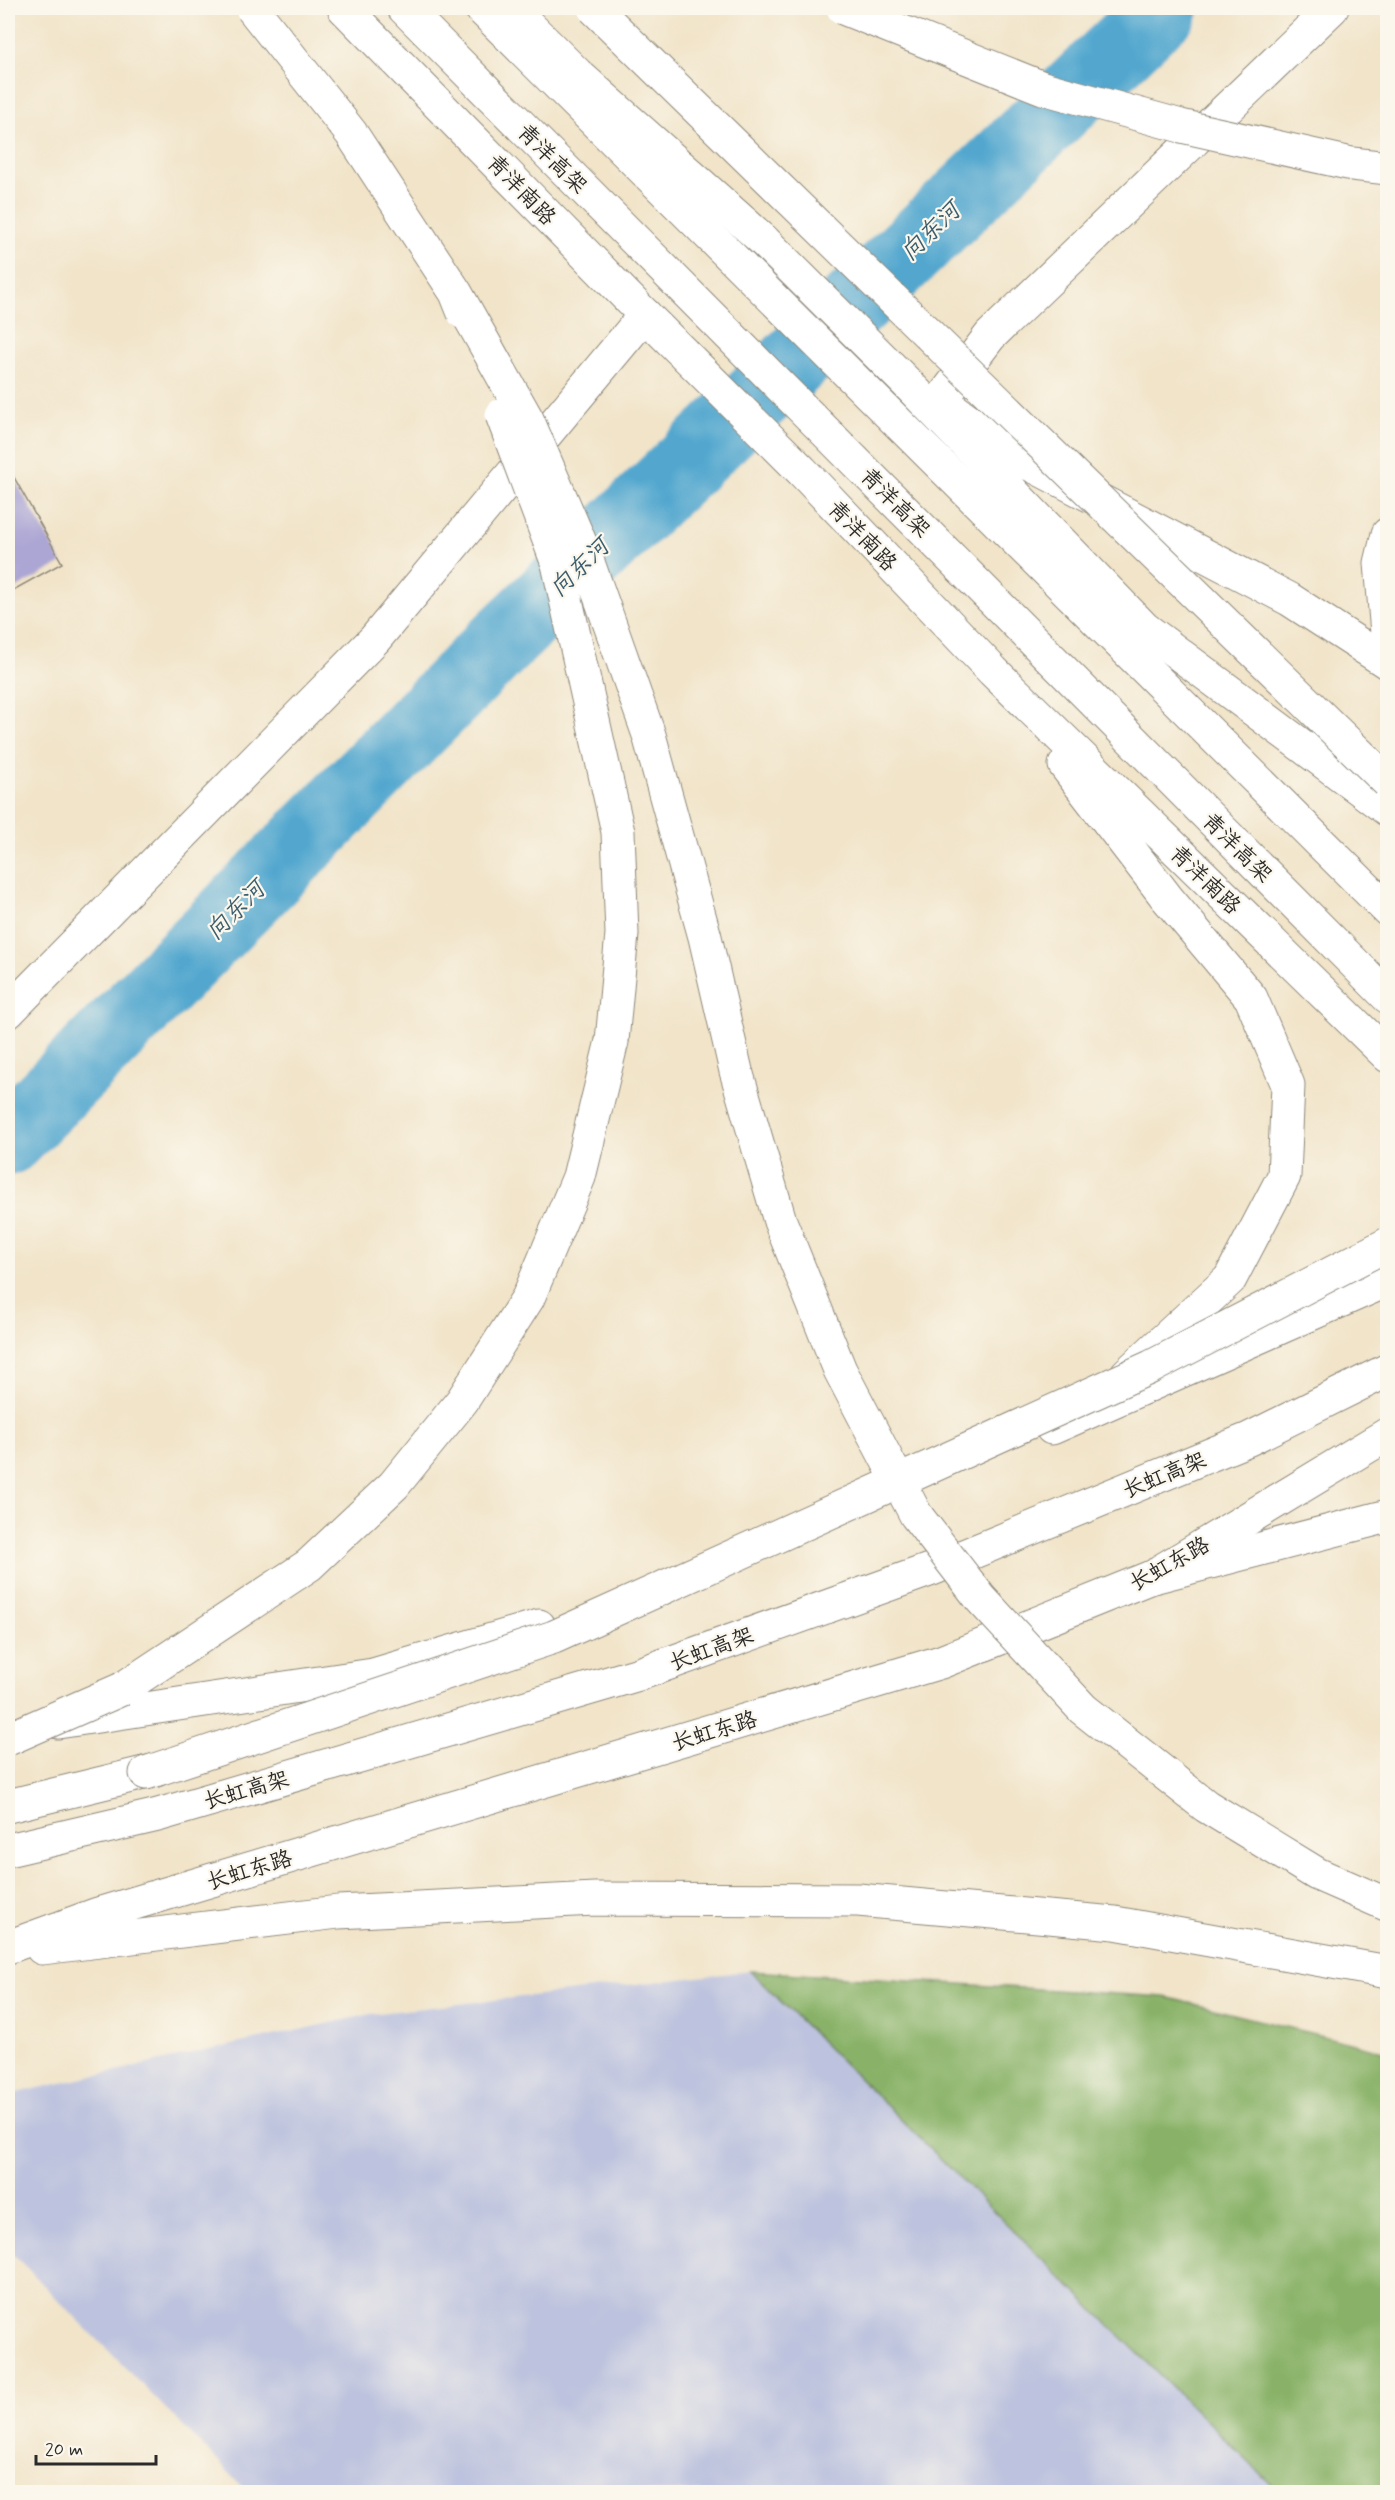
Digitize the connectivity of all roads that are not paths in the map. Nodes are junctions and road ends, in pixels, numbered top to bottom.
1 (252, 8) edge
2 (344, 8) edge
3 (404, 8) edge
4 (481, 8) edge
5 (511, 8) edge
6 (594, 8) edge
7 (843, 8) edge
8 (1332, 8) edge
9 (1388, 168) edge
10 (456, 293) junction
11 (656, 326) junction
12 (905, 381) junction
13 (941, 400) junction
14 (1388, 534) edge
15 (1388, 645) edge
16 (1388, 663) edge
17 (993, 671) junction
18 (1388, 782) edge
19 (1388, 810) edge
20 (1388, 909) edge
21 (1388, 998) edge
22 (8, 1012) edge
23 (1388, 1056) edge
24 (1388, 1244) edge
25 (1388, 1280) edge
26 (1388, 1370) edge
27 (1080, 1417) junction
28 (1388, 1434) edge
29 (1388, 1516) edge
30 (1149, 1578) junction
31 (8, 1730) edge
32 (8, 1739) edge
33 (8, 1806) edge
34 (8, 1850) edge
35 (1388, 1905) edge
36 (8, 1947) edge
37 (8, 1952) edge
38 (1388, 1972) edge

1 - 10 main road, bridge
2 - 11 main road, 青洋南路
3 - 21 main road, 青洋高架
4 - 20 main road
5 - 12 main road
6 - 18 main road, bridge
7 - 9 main road, bridge
8 - 13 main road
10 - 32 main road, bridge
10 - 35 main road, bridge
11 - 17 main road, 青洋南路
11 - 22 main road
12 - 13 main road
12 - 19 main road
13 - 16 main road
14 - 15 main road
17 - 23 main road, 青洋南路
17 - 27 main road
24 - 33 main road, 长虹高架, bridge
25 - 27 main road
26 - 34 main road, 长虹高架
27 - 31 main road
28 - 30 main road, 长虹东路
29 - 30 main road
30 - 36 main road, 长虹东路
37 - 38 main road

